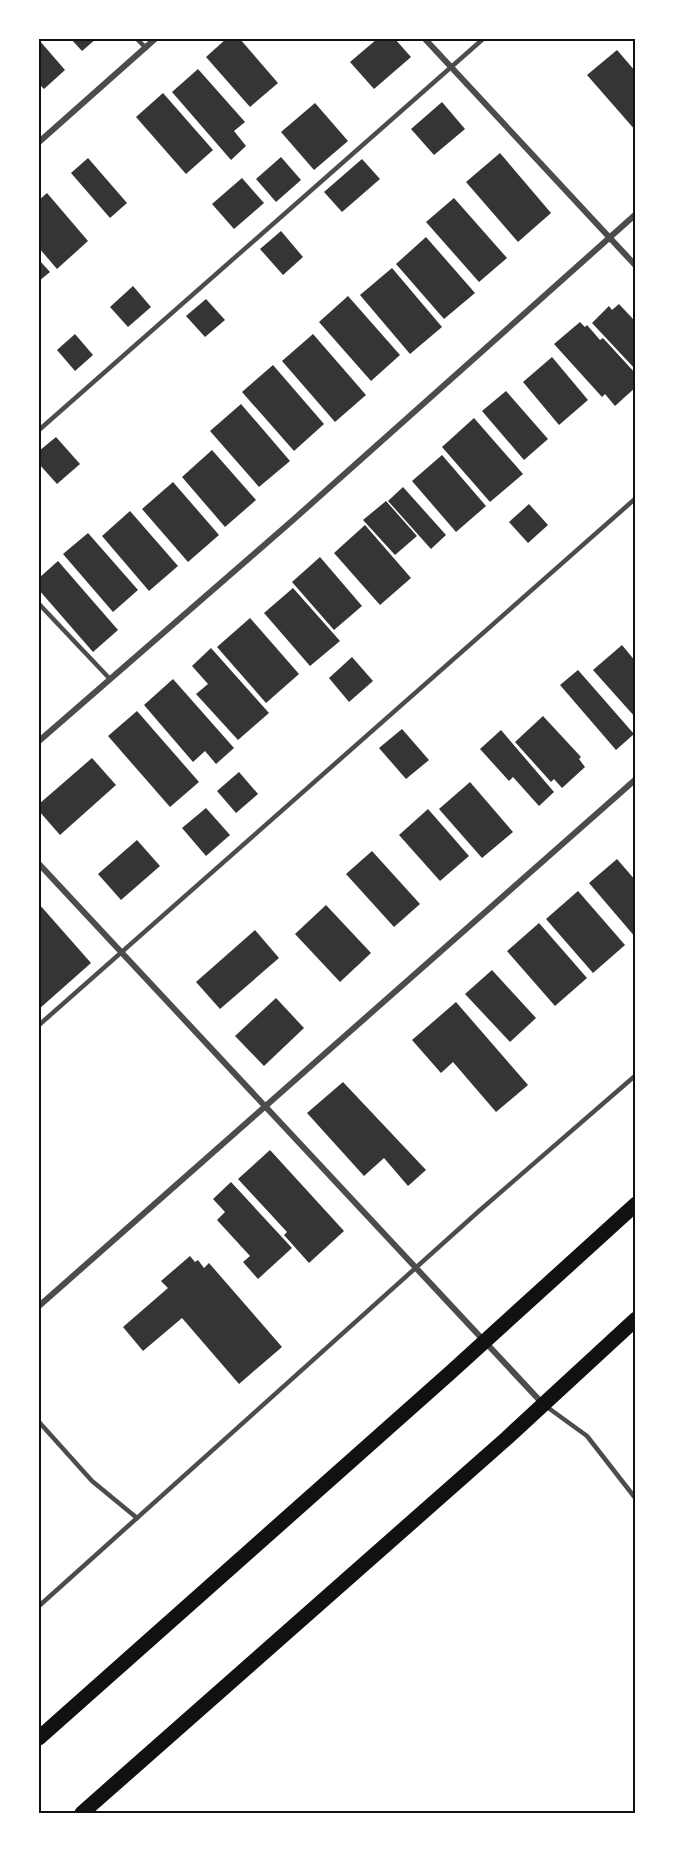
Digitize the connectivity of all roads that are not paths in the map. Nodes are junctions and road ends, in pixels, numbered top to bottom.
1 (137, 39) edge
2 (155, 39) edge
3 (425, 39) edge
4 (483, 39) edge
5 (146, 48) junction
6 (451, 68) junction
7 (39, 142) edge
8 (636, 214) edge
9 (610, 237) junction
10 (636, 266) edge
11 (39, 430) edge
12 (636, 498) edge
13 (39, 604) edge
14 (109, 678) junction
15 (39, 741) edge
16 (636, 779) edge
17 (39, 864) edge
18 (121, 952) junction
19 (39, 1025) edge
20 (636, 1075) edge
21 (266, 1107) junction
22 (636, 1204) edge
23 (416, 1268) junction
24 (39, 1306) edge
25 (636, 1319) edge
26 (485, 1341) junction
27 (544, 1404) junction
28 (39, 1422) edge
29 (636, 1499) edge
30 (137, 1518) junction
31 (39, 1606) edge
32 (39, 1738) edge
33 (82, 1813) edge

1 - 5 lane
2 - 5 street
3 - 6 street
4 - 6 lane
5 - 7 street
6 - 9 street
6 - 11 lane
8 - 9 street
9 - 10 street
9 - 14 street
12 - 18 lane
13 - 14 lane
14 - 15 street
16 - 21 street
17 - 18 street
18 - 19 lane
18 - 21 street
20 - 23 lane
21 - 23 street
21 - 24 street
22 - 26 main road
23 - 26 street
23 - 30 lane
25 - 27 main road
26 - 27 street
26 - 32 main road
27 - 29 lane
27 - 33 main road
28 - 30 lane
30 - 31 lane

